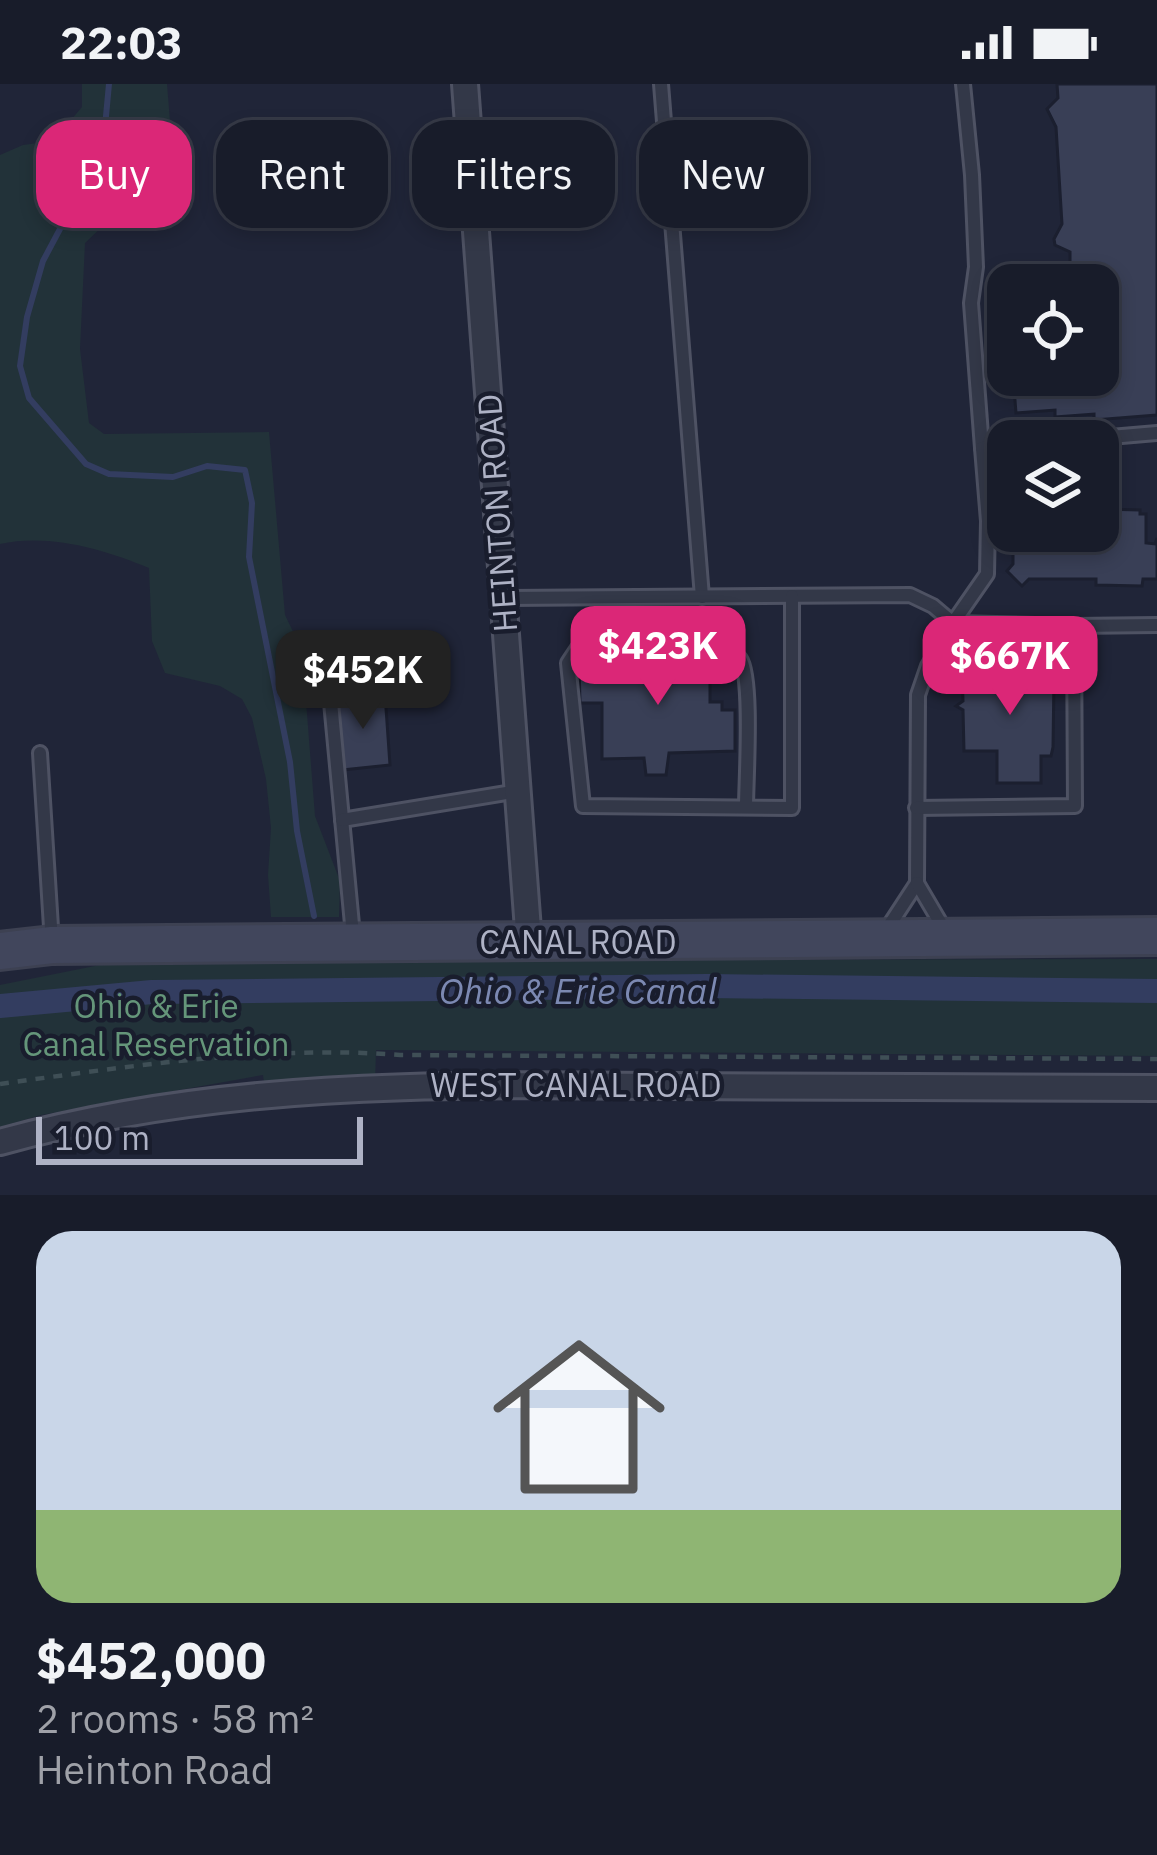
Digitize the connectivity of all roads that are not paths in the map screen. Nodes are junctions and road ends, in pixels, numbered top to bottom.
1 (465, 84) edge
2 (661, 84) edge
3 (963, 84) edge
4 (1157, 433) edge
5 (1119, 436) edge
6 (982, 448) junction
7 (987, 448) edge
8 (791, 596) junction
9 (702, 597) junction
10 (503, 598) junction
11 (953, 623) junction
12 (1157, 625) edge
13 (1074, 626) junction
14 (327, 660) dead end
15 (40, 753) dead end
16 (518, 791) junction
17 (746, 807) junction
18 (916, 808) junction
19 (342, 820) junction
20 (917, 883) junction
21 (1157, 936) edge
22 (949, 938) junction
23 (880, 939) junction
24 (354, 943) junction
25 (529, 943) junction
26 (52, 945) junction
27 (0, 950) edge
28 (1157, 1088) edge
29 (0, 1142) edge

1 - 10 street, HEINTON ROAD
2 - 9 lane
3 - 6 lane
4 - 5 lane
6 - 7 lane
6 - 11 lane
8 - 9 lane
8 - 11 lane
8 - 17 lane
9 - 10 lane
10 - 16 street, HEINTON ROAD
11 - 13 lane
11 - 18 lane
12 - 13 lane
13 - 18 lane
14 - 19 lane
15 - 26 lane
16 - 19 lane
16 - 25 street, HEINTON ROAD
17 - 17 lane
18 - 20 lane
19 - 24 lane
20 - 22 lane
20 - 23 lane
21 - 22 main road, CANAL ROAD
22 - 23 main road, CANAL ROAD
23 - 25 main road, CANAL ROAD
24 - 25 main road, CANAL ROAD
24 - 26 main road, CANAL ROAD
26 - 27 main road, CANAL ROAD
28 - 29 street, WEST CANAL ROAD

